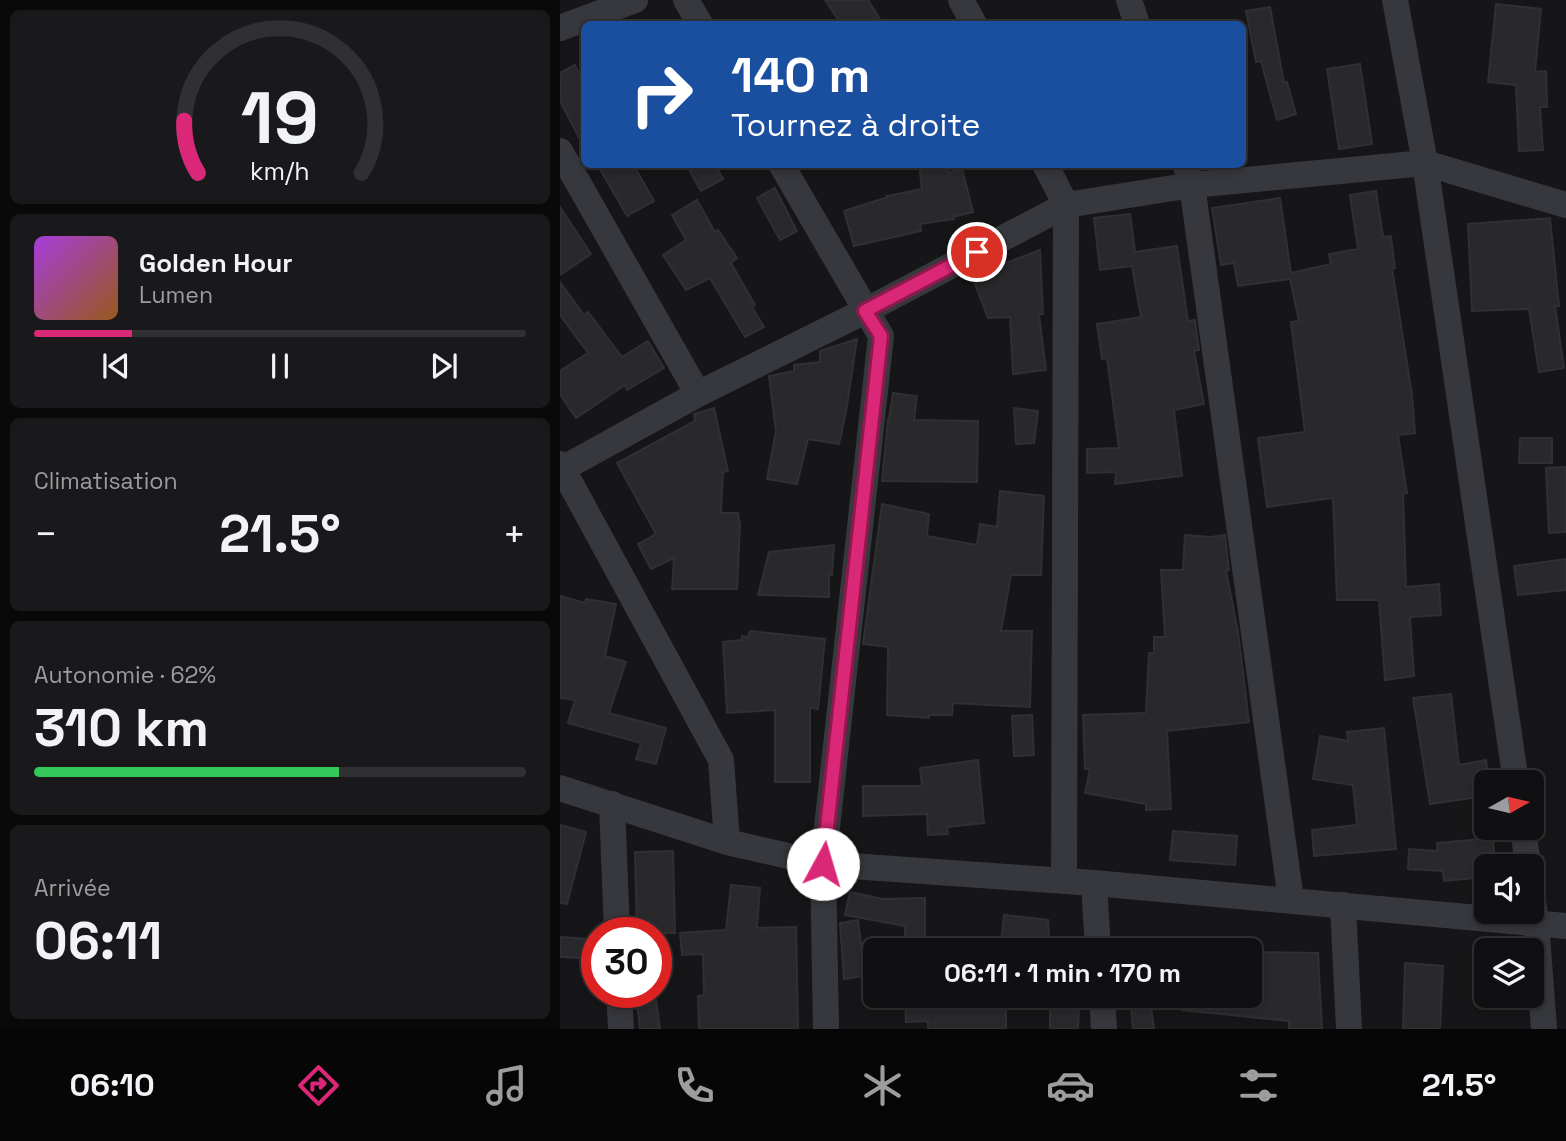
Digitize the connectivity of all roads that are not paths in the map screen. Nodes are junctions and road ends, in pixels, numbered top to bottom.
1 (635, 0) edge
2 (686, 0) edge
3 (961, 0) edge
4 (1129, 0) edge
5 (1395, 0) edge
6 (698, 21) edge
7 (972, 21) edge
8 (1136, 21) edge
9 (560, 28) edge
10 (560, 151) edge
11 (1425, 163) junction
12 (783, 168) edge
13 (1047, 168) edge
14 (1189, 175) edge
15 (1066, 205) junction
16 (1566, 205) edge
17 (865, 311) junction
18 (698, 394) junction
19 (561, 467) edge
20 (1514, 770) edge
21 (560, 788) edge
22 (612, 804) junction
23 (727, 842) junction
24 (823, 864) junction
25 (1065, 881) junction
26 (1094, 883) junction
27 (1291, 900) junction
28 (1343, 905) junction
29 (616, 917) edge
30 (1474, 917) edge
31 (1544, 923) edge
32 (1536, 924) edge
33 (1566, 926) edge
34 (1097, 938) edge
35 (620, 1008) edge
36 (1103, 1008) edge
37 (621, 1029) edge
38 (826, 1029) edge
39 (1104, 1029) edge
40 (1349, 1029) edge
41 (1544, 1029) edge

1 - 9 street
2 - 6 street
3 - 7 street
4 - 8 street
5 - 11 street
10 - 18 street
11 - 14 street
11 - 16 street
11 - 20 street
12 - 17 street
13 - 15 street
14 - 15 street
14 - 27 street
15 - 17 street
15 - 25 street
17 - 18 street
17 - 24 street
18 - 19 street
19 - 23 street
21 - 22 street
22 - 23 street
22 - 29 street
23 - 24 street
24 - 25 street
24 - 38 street
25 - 26 street
26 - 27 street
26 - 34 street
27 - 28 street
28 - 30 street
28 - 40 street
31 - 33 street
32 - 41 street
35 - 37 street
36 - 39 street

